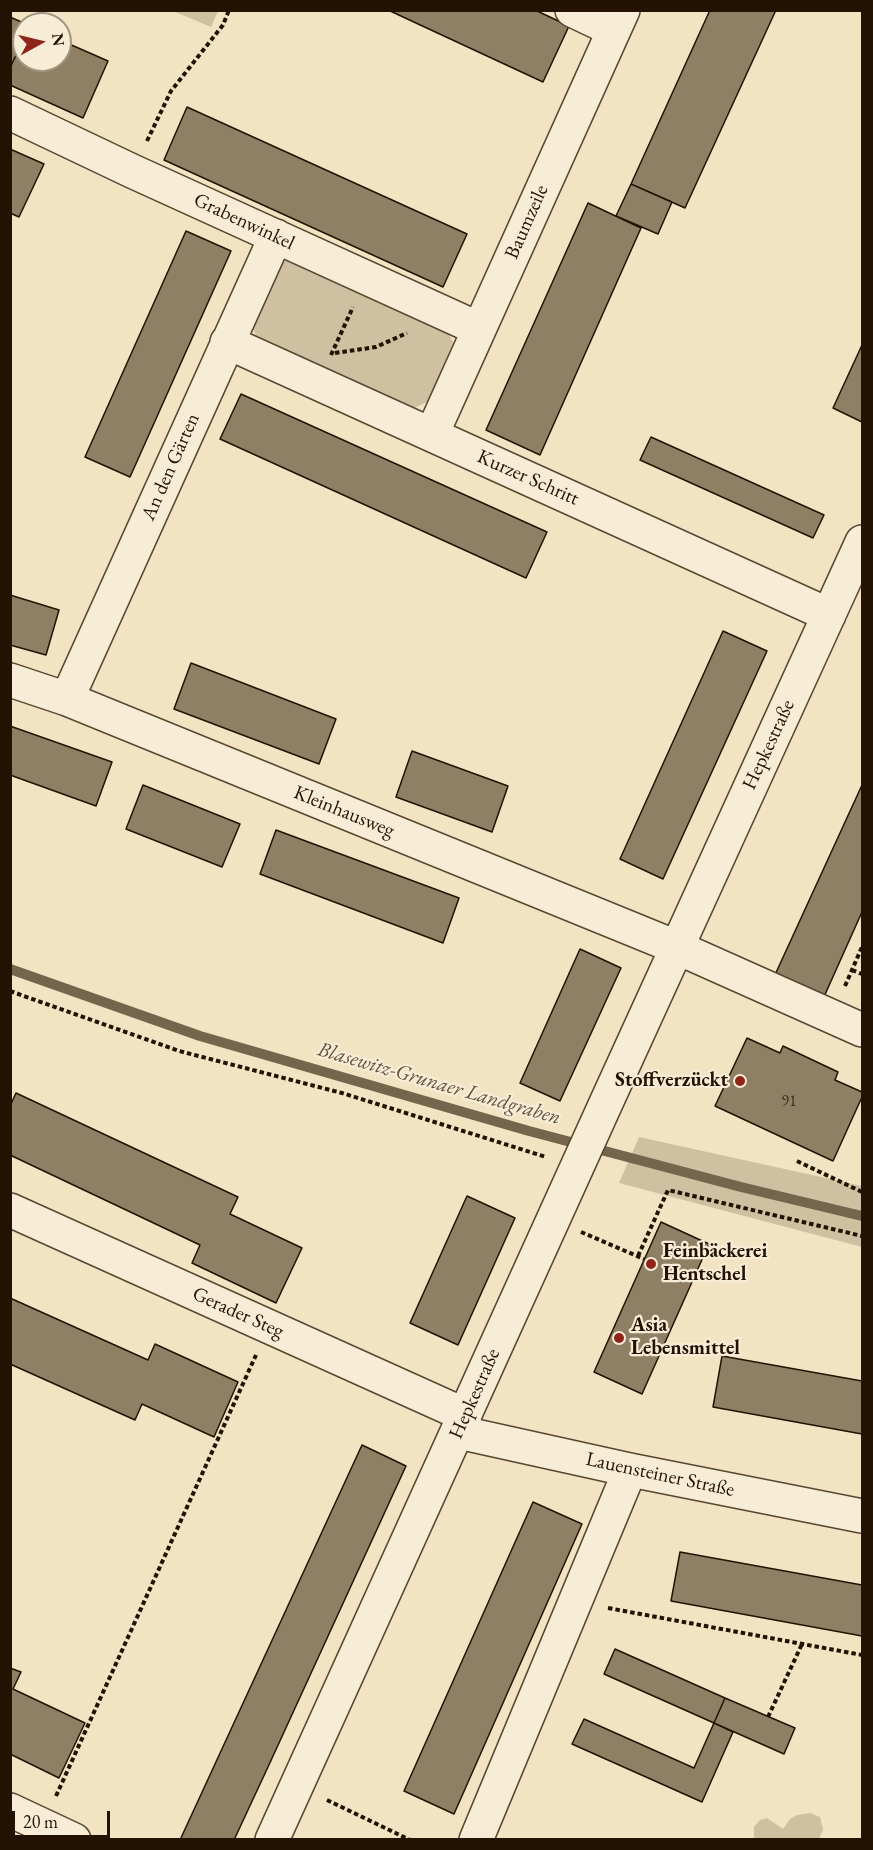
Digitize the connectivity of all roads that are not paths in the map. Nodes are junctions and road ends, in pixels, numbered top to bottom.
1 (572, 10) edge
2 (619, 20) edge
3 (10, 113) edge
4 (276, 236) junction
5 (479, 329) junction
6 (227, 342) junction
7 (432, 434) junction
8 (862, 542) edge
9 (830, 615) junction
10 (10, 680) edge
11 (67, 699) junction
12 (676, 947) junction
13 (862, 1030) edge
14 (10, 1210) edge
15 (462, 1424) junction
16 (630, 1470) junction
17 (862, 1516) edge
18 (10, 1810) edge
19 (74, 1839) edge
20 (272, 1839) edge
21 (476, 1839) edge

1 - 2 street
2 - 5 street, Baumzeile
3 - 4 street, Grabenwinkel
4 - 5 street, Grabenwinkel
4 - 6 street, An den Gärten
5 - 7 street, Baumzeile
6 - 7 street, Kurzer Schritt
6 - 11 street, An den Gärten
7 - 9 street, Kurzer Schritt
8 - 9 street, Hepkestraße
9 - 12 street, Hepkestraße
10 - 11 street, Kleinhausweg
11 - 12 street, Kleinhausweg
12 - 13 street
12 - 15 street, Hepkestraße
14 - 15 street, Gerader Steg
15 - 16 street, Lauensteiner Straße
15 - 20 street, Hepkestraße
16 - 17 street, Lauensteiner Straße
16 - 21 street
18 - 19 street

